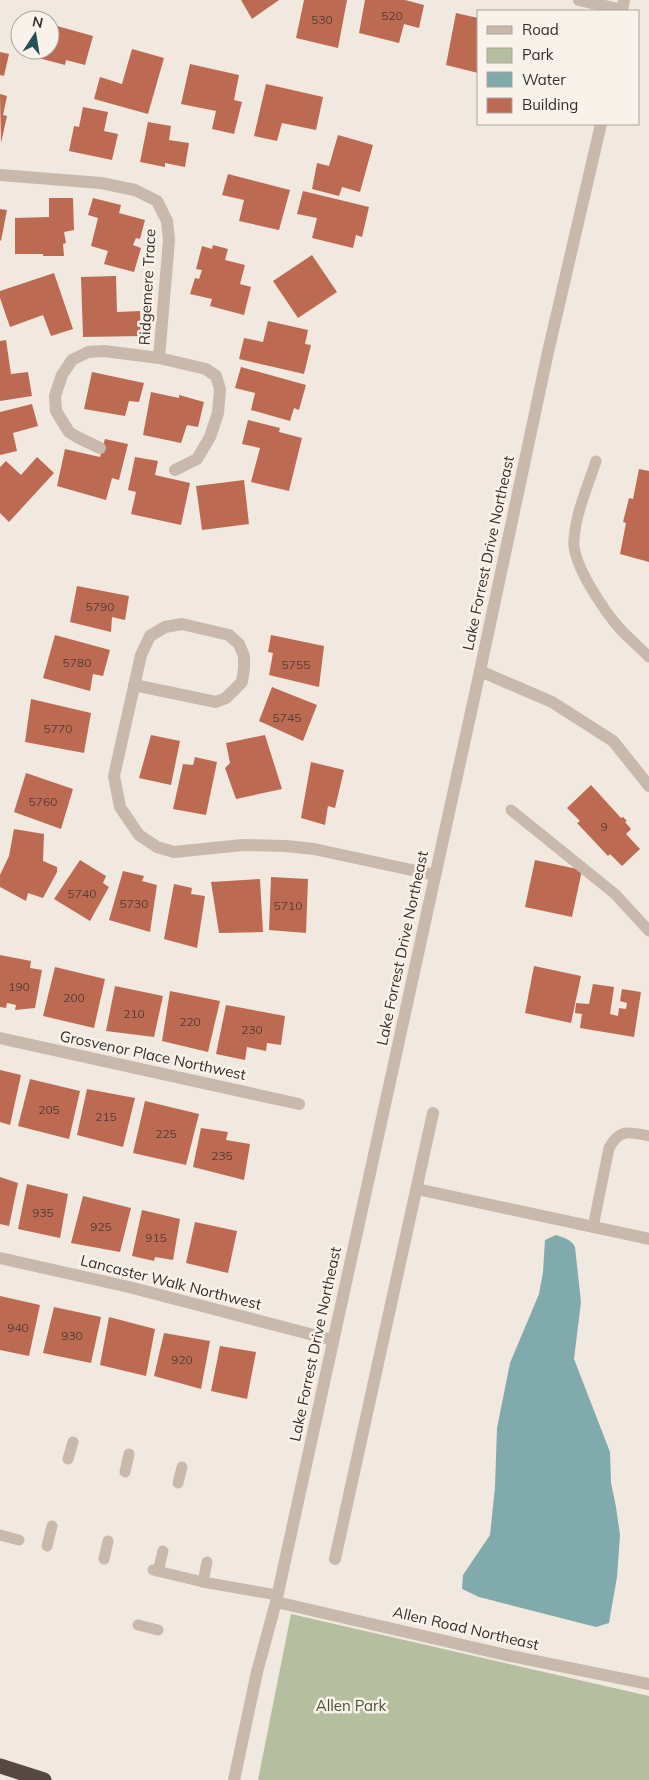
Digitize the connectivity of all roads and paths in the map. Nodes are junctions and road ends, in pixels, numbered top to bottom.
1 (579, 0) edge
2 (623, 7) edge
3 (601, 125) edge
4 (0, 175) edge
5 (159, 358) junction
6 (100, 448) dead end
7 (596, 461) dead end
8 (175, 470) dead end
9 (649, 657) edge
10 (480, 671) junction
11 (134, 685) junction
12 (649, 786) edge
13 (511, 810) dead end
14 (435, 875) junction
15 (649, 932) edge
16 (0, 1038) edge
17 (299, 1104) dead end
18 (433, 1113) dead end
19 (649, 1136) edge
20 (416, 1189) junction
21 (593, 1227) junction
22 (649, 1239) edge
23 (0, 1258) edge
24 (333, 1340) junction
25 (72, 1442) dead end
26 (129, 1454) dead end
27 (68, 1459) dead end
28 (182, 1467) dead end
29 (125, 1472) dead end
30 (178, 1483) dead end
31 (52, 1526) dead end
32 (0, 1536) edge
33 (18, 1540) dead end
34 (108, 1541) dead end
35 (47, 1546) dead end
36 (163, 1551) dead end
37 (104, 1559) dead end
38 (335, 1559) dead end
39 (207, 1562) dead end
40 (203, 1582) junction
41 (276, 1599) junction
42 (138, 1625) dead end
43 (158, 1630) dead end
44 (649, 1684) edge
45 (0, 1766) edge
46 (44, 1780) edge
47 (234, 1780) edge

1 - 2 street
3 - 10 street, Lake Forrest Drive Northeast
4 - 5 street, Ridgemere Trace
5 - 6 street, Ridgemere Trace
5 - 8 street, Ridgemere Trace
7 - 9 lane
10 - 12 street
10 - 14 street, Lake Forrest Drive Northeast
11 - 11 street
11 - 14 street
13 - 15 lane
14 - 24 street, Lake Forrest Drive Northeast
16 - 17 street, Grosvenor Place Northwest
18 - 20 street
19 - 21 lane
20 - 21 street
20 - 38 street
21 - 22 street
23 - 24 street, Lancaster Walk Northwest
24 - 41 street, Lake Forrest Drive Northeast
25 - 27 lane
26 - 29 lane
28 - 30 lane
31 - 35 lane
32 - 33 lane
34 - 37 lane
36 - 40 lane
39 - 40 lane
40 - 41 lane
41 - 44 street, Allen Road Northeast
41 - 47 street, Lake Forrest Drive Northeast
42 - 43 lane
45 - 46 highway

